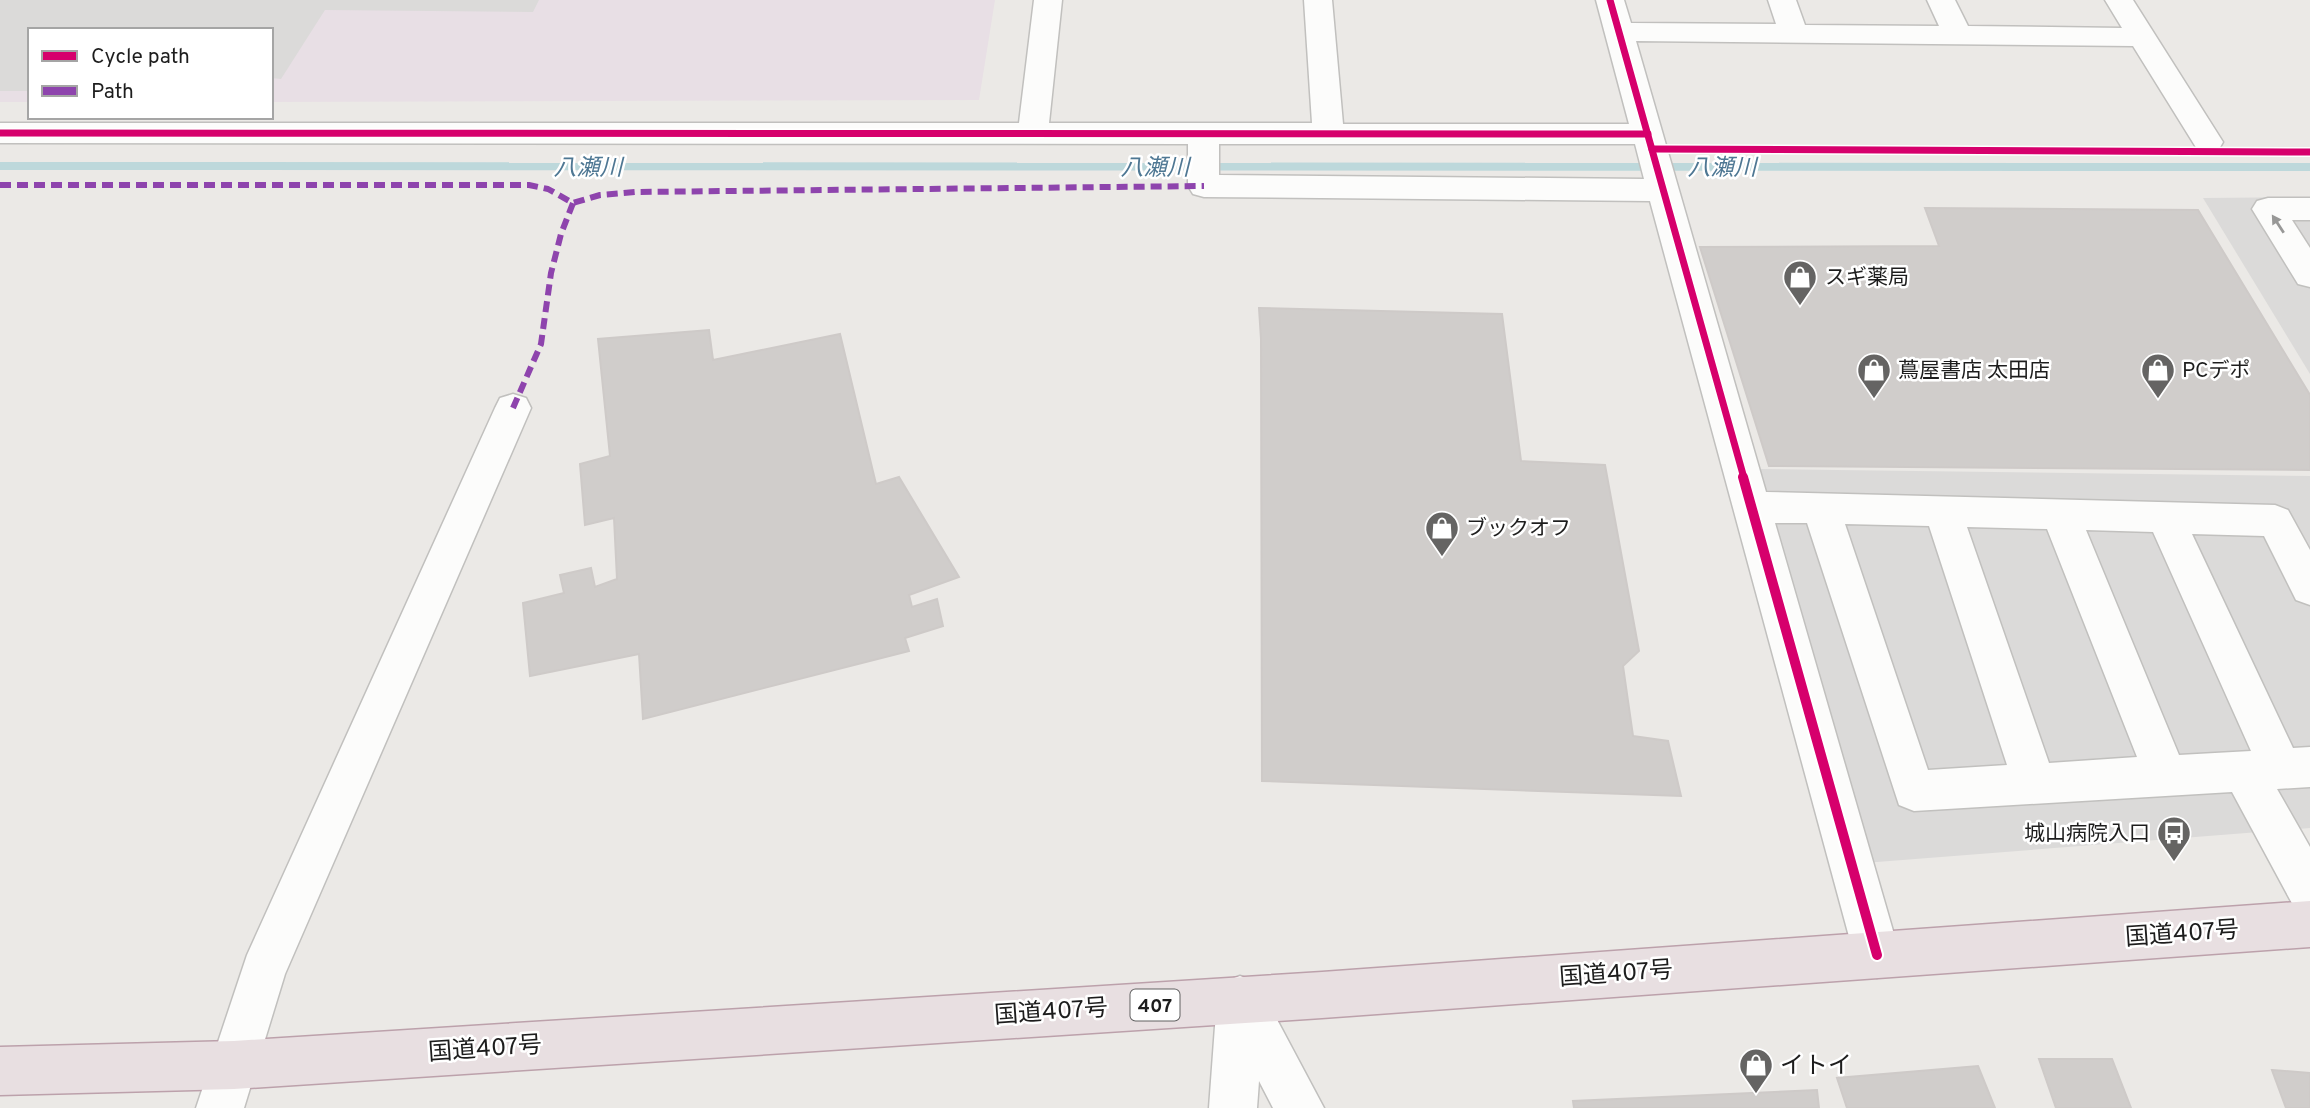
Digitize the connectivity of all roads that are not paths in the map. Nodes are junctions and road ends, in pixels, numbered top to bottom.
1 (1048, 0) edge
2 (1318, 0) edge
3 (1609, 0) edge
4 (1782, 0) edge
5 (1941, 0) edge
6 (2119, 0) edge
7 (1618, 32) junction
8 (1794, 34) junction
9 (1958, 35) junction
10 (2142, 37) junction
11 (1328, 132) junction
12 (0, 133) edge
13 (1033, 134) junction
14 (2208, 142) dead end
15 (1204, 155) junction
16 (1656, 163) junction
17 (2310, 209) edge
18 (2310, 275) edge
19 (513, 408) dead end
20 (1752, 507) junction
21 (1821, 508) junction
22 (1943, 511) junction
23 (2060, 514) junction
24 (2165, 517) junction
25 (2293, 522) edge
26 (2310, 588) edge
27 (2278, 769) edge
28 (2166, 776) junction
29 (2035, 784) junction
30 (2310, 891) edge
31 (2310, 924) edge
32 (1877, 954) junction
33 (1240, 999) junction
34 (0, 1071) edge
35 (227, 1086) edge
36 (1233, 1108) edge
37 (1300, 1108) edge

1 - 13 street
2 - 11 street
3 - 7 street
4 - 8 street
5 - 9 street
6 - 10 street
7 - 8 street
7 - 16 street
8 - 9 street
9 - 10 street
10 - 14 street
11 - 15 street
11 - 16 street
12 - 13 street
13 - 15 street
15 - 16 street
16 - 20 street
18 -> 17 street
19 - 35 street
20 - 21 street
20 - 32 street
21 - 22 street
21 - 29 street
22 - 23 street
22 - 29 street
23 - 24 street
23 - 28 street
24 - 25 street
24 - 27 street
25 - 26 street
27 - 28 street
27 - 30 street
28 - 29 street
31 - 32 highway, 国道407号 / 407
32 - 33 highway, 国道407号 / 407
33 - 35 highway, 国道407号 / 407
33 - 36 street
33 - 37 street
34 - 35 highway, 国道407号 / 407

